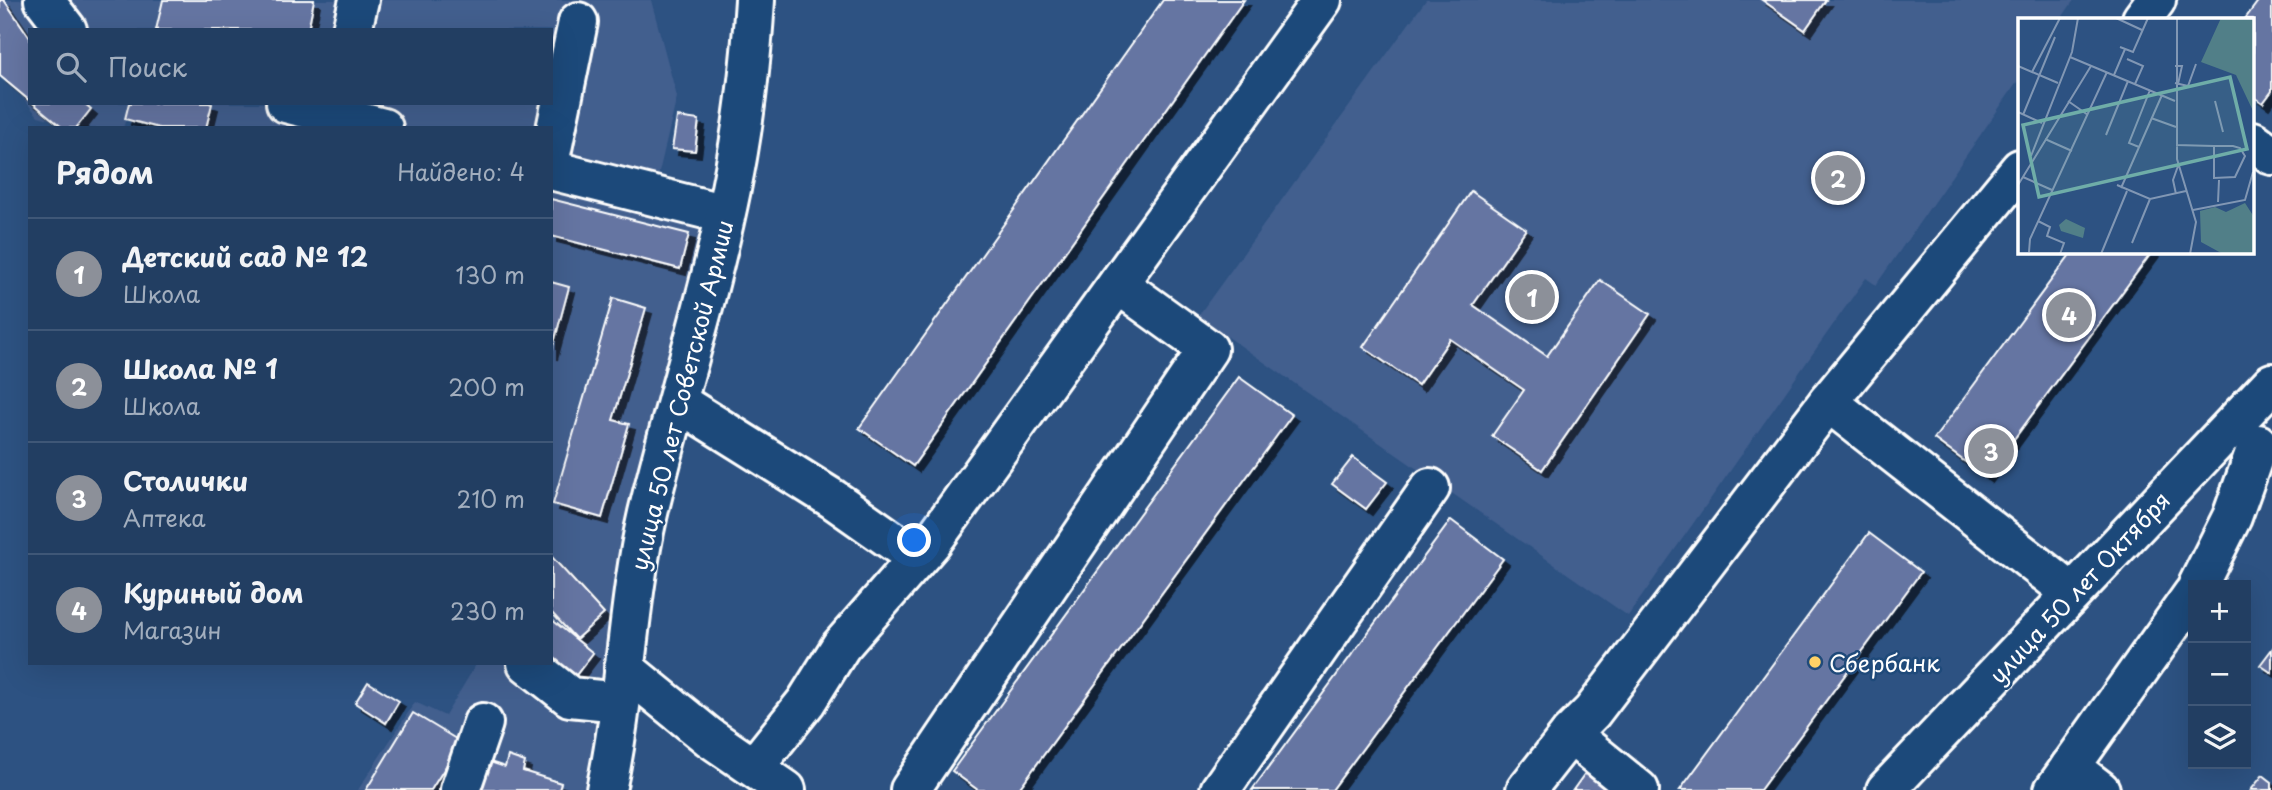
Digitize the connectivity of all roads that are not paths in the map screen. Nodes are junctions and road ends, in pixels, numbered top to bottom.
1 (44, 0) edge
2 (359, 0) edge
3 (755, 0) edge
4 (1322, 0) edge
5 (2156, 0) edge
6 (2142, 18) edge
7 (578, 22) dead end
8 (65, 28) edge
9 (352, 28) edge
10 (302, 105) edge
11 (334, 109) edge
12 (378, 126) edge
13 (2254, 142) edge
14 (553, 144) edge
15 (2272, 155) edge
16 (553, 171) edge
17 (2018, 171) edge
18 (725, 214) junction
19 (1118, 284) junction
20 (2272, 383) edge
21 (678, 402) junction
22 (1828, 402) junction
23 (2254, 441) edge
24 (1430, 488) dead end
25 (917, 558) junction
26 (2200, 580) edge
27 (2073, 593) junction
28 (2188, 601) edge
29 (530, 665) edge
30 (622, 685) junction
31 (483, 723) dead end
32 (1570, 734) junction
33 (754, 767) junction
34 (2062, 778) edge
35 (460, 790) edge
36 (606, 790) edge
37 (786, 790) edge
38 (910, 790) edge
39 (1220, 790) edge
40 (1525, 790) edge
41 (1639, 790) edge
42 (1886, 790) edge
43 (2100, 790) edge

1 - 8 street
2 - 9 street
3 - 18 street, улица 50 лет Советской Армии
4 - 19 street
5 - 6 street
7 - 14 street
10 - 11 street
11 - 12 street
13 - 15 street
16 - 18 street
17 - 22 street
18 - 21 street, улица 50 лет Советской Армии
19 - 25 street
19 - 38 street
20 - 23 street, улица 50 лет Октября
21 - 25 street
21 - 30 street, улица 50 лет Советской Армии
22 - 27 street
22 - 32 street
23 - 26 street
23 - 27 street, улица 50 лет Октября
24 - 39 street
25 - 33 street
27 - 42 street, улица 50 лет Октября
28 - 34 street
29 - 30 street
30 - 33 street
30 - 36 street, улица 50 лет Советской Армии
31 - 35 street
32 - 40 street
32 - 41 street
33 - 37 street
34 - 43 street

